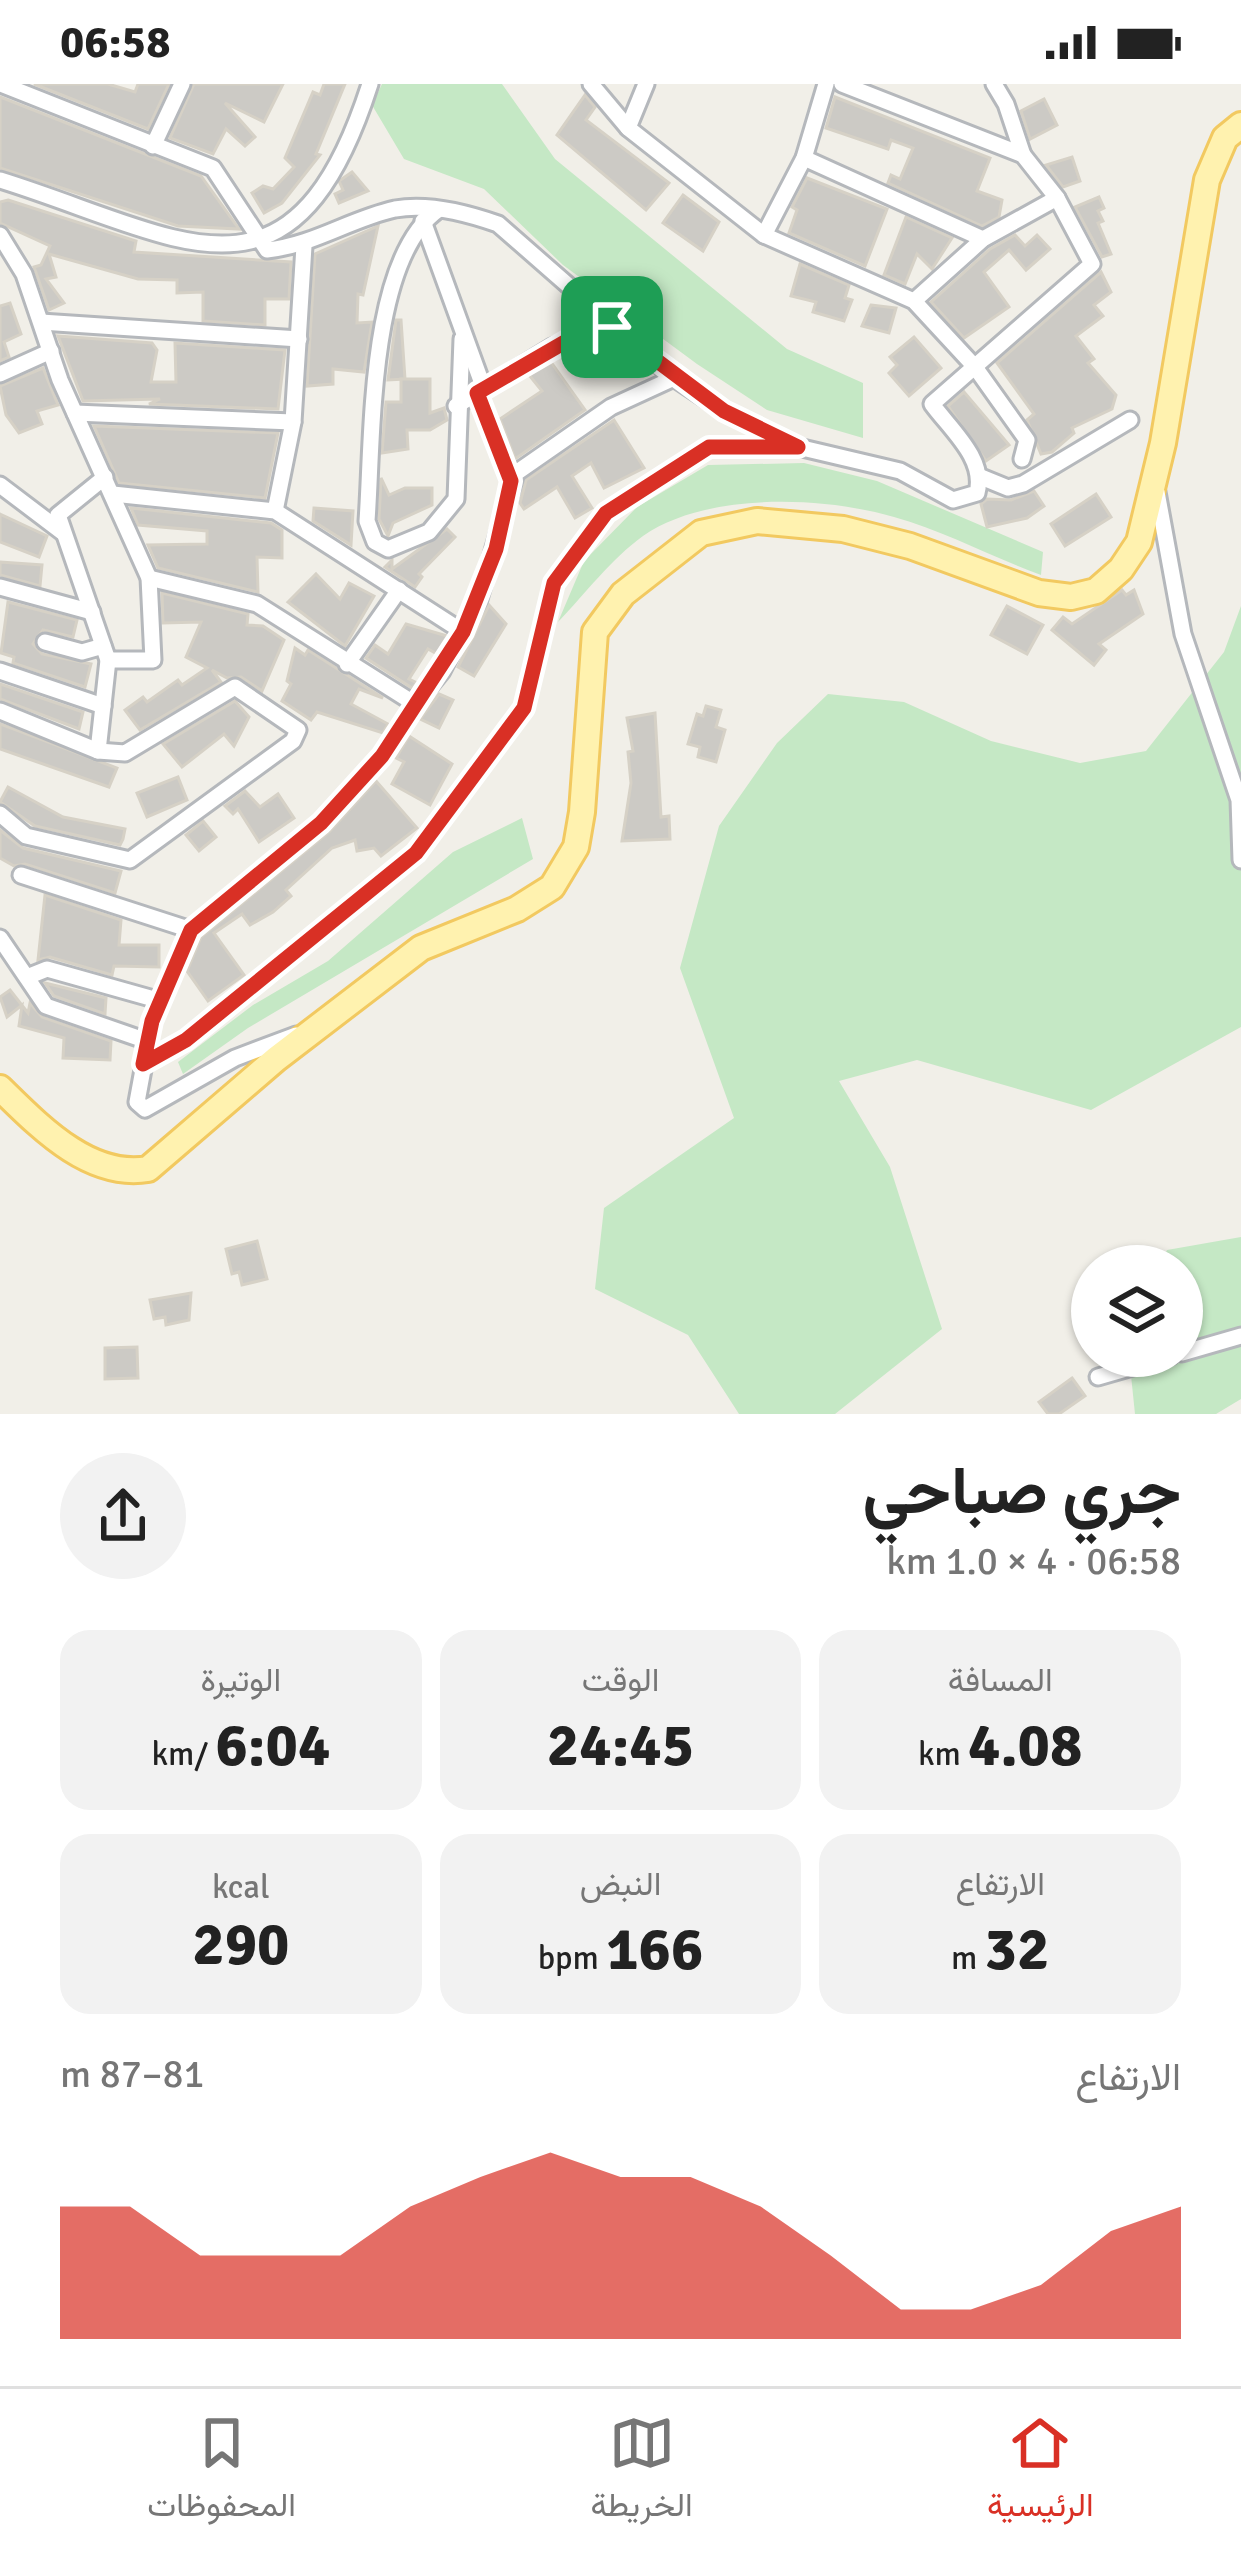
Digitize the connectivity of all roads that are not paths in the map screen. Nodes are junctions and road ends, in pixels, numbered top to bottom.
1 (1, 84) edge
2 (182, 84) edge
3 (370, 84) edge
4 (591, 84) edge
5 (646, 84) edge
6 (826, 84) edge
7 (842, 84) edge
8 (994, 84) edge
9 (1241, 125) edge
10 (628, 128) junction
11 (153, 146) junction
12 (1023, 155) junction
13 (804, 158) junction
14 (0, 179) edge
15 (1057, 198) junction
16 (438, 210) junction
17 (423, 221) junction
18 (0, 235) edge
19 (764, 235) junction
20 (260, 238) junction
21 (983, 239) junction
22 (304, 246) junction
23 (914, 301) junction
24 (41, 322) junction
25 (612, 327) junction
26 (298, 339) junction
27 (462, 339) junction
28 (51, 351) junction
29 (974, 367) junction
30 (0, 374) edge
31 (674, 378) junction
32 (481, 391) junction
33 (456, 406) junction
34 (75, 413) junction
35 (1130, 420) dead end
36 (293, 422) junction
37 (1027, 440) junction
38 (798, 447) junction
39 (1022, 459) dead end
40 (1049, 468) junction
41 (105, 477) junction
42 (981, 477) junction
43 (1155, 477) junction
44 (511, 481) junction
45 (0, 485) edge
46 (113, 494) junction
47 (275, 511) junction
48 (64, 533) junction
49 (149, 578) junction
50 (0, 587) edge
51 (399, 590) junction
52 (92, 612) junction
53 (463, 632) junction
54 (45, 642) dead end
55 (106, 653) junction
56 (347, 664) junction
57 (0, 671) edge
58 (416, 704) junction
59 (103, 706) junction
60 (0, 711) edge
61 (98, 752) junction
62 (0, 814) edge
63 (1241, 860) edge
64 (21, 875) dead end
65 (191, 930) junction
66 (0, 938) edge
67 (27, 977) junction
68 (161, 1001) junction
69 (323, 1025) junction
70 (147, 1041) junction
71 (143, 1064) junction
72 (0, 1088) edge
73 (1241, 1336) edge
74 (1203, 1347) edge

1 - 11 street
2 - 11 street
3 - 20 street
4 - 10 street
5 - 10 street
6 - 13 street
7 - 12 street
8 - 12 street
9 - 43 main road
10 - 19 street
11 - 20 street
12 - 15 street
13 - 19 street
13 - 21 street
14 - 20 street
15 - 21 street
15 - 29 street
16 - 17 street
16 - 22 street
16 - 25 street
17 - 27 street
17 - 33 street
18 - 24 street
19 - 23 street
20 - 22 street
21 - 23 street
22 - 26 street
23 - 29 street
24 - 26 street
24 - 28 street
25 - 31 street
25 - 32 street
26 - 36 street
27 - 32 street
27 - 33 street
28 - 30 street
28 - 34 street
29 - 37 street
29 - 42 street
31 - 38 street
31 - 44 street
32 - 33 street
32 - 44 street
34 - 36 street
34 - 41 street
35 - 40 street
36 - 47 street
37 - 39 street
37 - 40 street
38 - 42 street
38 - 71 street
40 - 42 street
41 - 46 street
41 - 48 street
43 - 63 street
43 - 69 main road
44 - 53 street
45 - 48 street
46 - 47 street
46 - 49 street
47 - 51 street
48 - 52 street
49 - 55 street
49 - 56 street
50 - 52 street
51 - 53 street
51 - 56 street
52 - 55 street
53 - 58 street
54 - 55 street
55 - 59 street
56 - 58 street
57 - 59 street
58 - 65 street
59 - 61 street
60 - 61 street
61 - 62 street
64 - 65 street
65 - 68 street
66 - 67 street
67 - 68 street
67 - 70 street
68 - 70 street
69 - 71 street
69 - 72 main road
70 - 71 street
73 - 74 street

